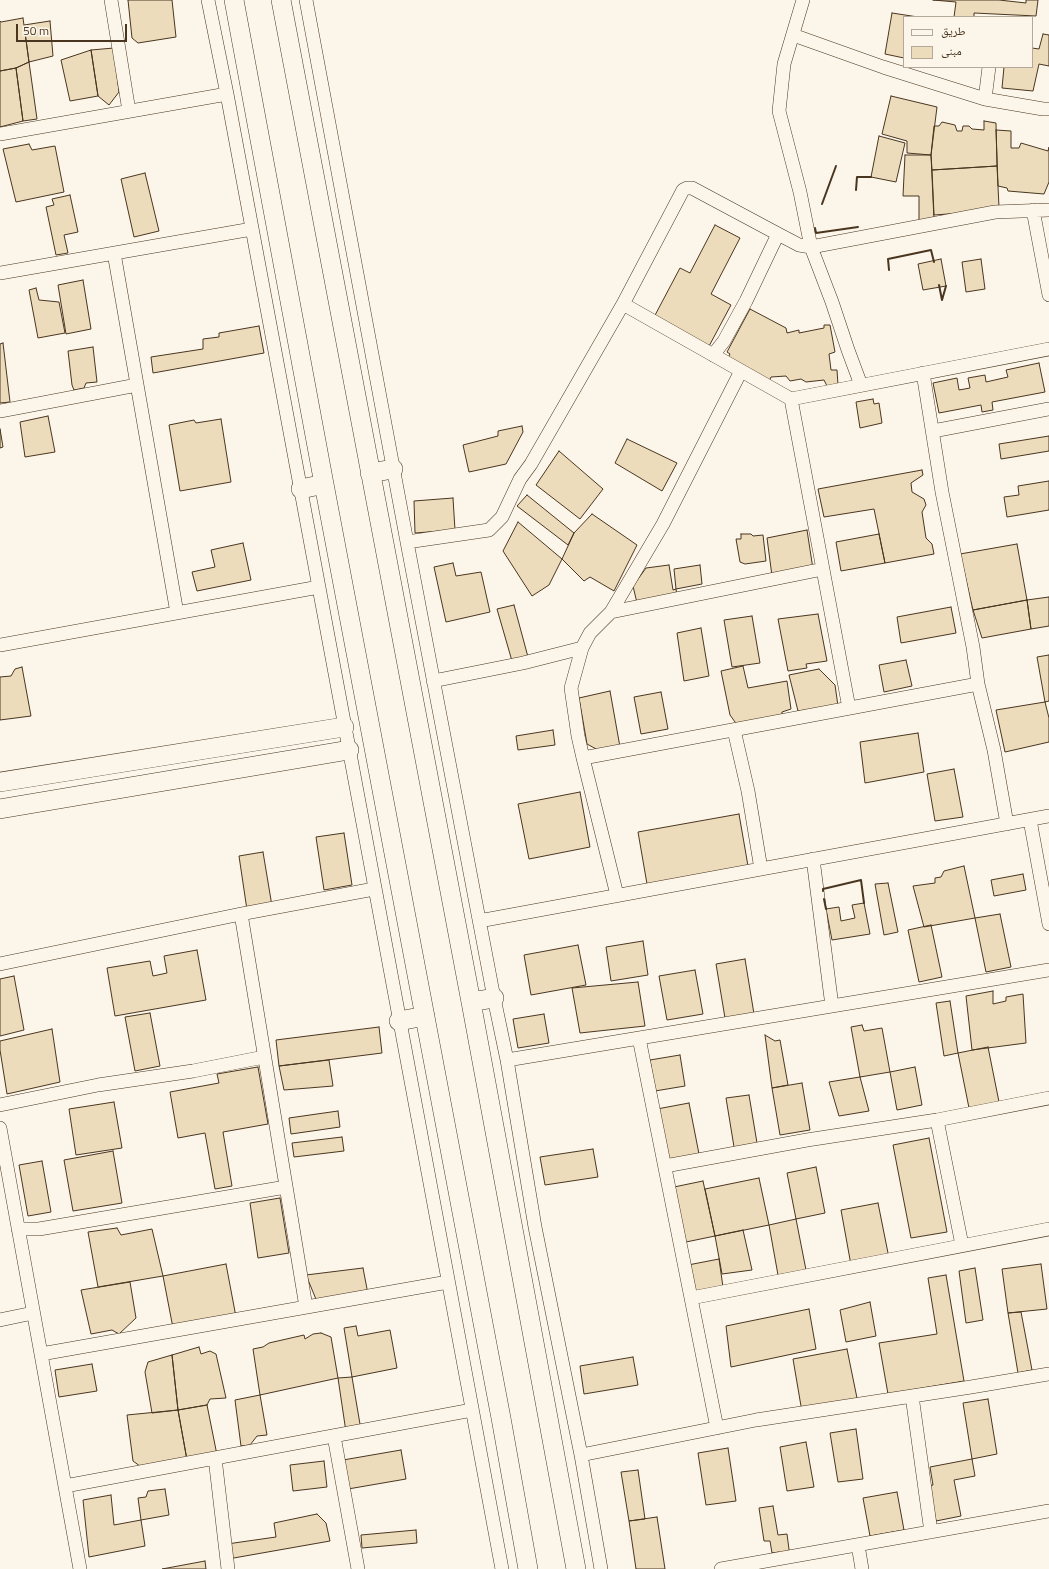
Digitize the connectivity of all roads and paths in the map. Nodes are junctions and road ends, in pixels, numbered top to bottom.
1 (111, 0) edge
2 (208, 0) edge
3 (234, 0) edge
4 (281, 0) edge
5 (306, 0) edge
6 (803, 0) edge
7 (793, 35) junction
8 (990, 68) edge
9 (227, 94) junction
10 (985, 99) junction
11 (1049, 109) edge
12 (129, 111) junction
13 (0, 134) edge
14 (1033, 210) junction
15 (1049, 210) edge
16 (252, 229) junction
17 (778, 234) junction
18 (811, 247) junction
19 (114, 253) junction
20 (0, 273) edge
21 (1049, 295) edge
22 (623, 304) junction
23 (1049, 349) edge
24 (713, 355) junction
25 (741, 371) junction
26 (923, 373) junction
27 (137, 385) junction
28 (862, 385) junction
29 (791, 399) junction
30 (1049, 409) edge
31 (0, 411) edge
32 (933, 431) junction
33 (393, 469) junction
34 (370, 473) junction
35 (324, 484) junction
36 (301, 489) junction
37 (407, 542) junction
38 (823, 569) junction
39 (319, 587) junction
40 (611, 612) junction
41 (177, 613) junction
42 (0, 646) edge
43 (582, 648) junction
44 (433, 681) junction
45 (978, 684) junction
46 (849, 708) junction
47 (344, 727) junction
48 (734, 730) junction
49 (348, 750) junction
50 (583, 758) junction
51 (0, 782) edge
52 (0, 809) edge
53 (1049, 816) edge
54 (1030, 820) junction
55 (1007, 824) junction
56 (813, 860) junction
57 (762, 869) junction
58 (374, 889) junction
59 (617, 895) junction
60 (241, 914) junction
61 (479, 921) junction
62 (1049, 924) edge
63 (0, 964) edge
64 (1049, 970) edge
65 (494, 998) junction
66 (471, 1002) junction
67 (832, 1006) junction
68 (424, 1016) junction
69 (399, 1021) junction
70 (639, 1038) junction
71 (264, 1057) junction
72 (508, 1060) junction
73 (1049, 1098) edge
74 (0, 1105) edge
75 (938, 1120) junction
76 (0, 1128) edge
77 (665, 1166) junction
78 (286, 1187) junction
79 (18, 1229) junction
80 (1049, 1229) edge
81 (962, 1246) junction
82 (448, 1282) junction
83 (691, 1298) junction
84 (306, 1307) junction
85 (33, 1313) junction
86 (0, 1320) edge
87 (41, 1354) junction
88 (1049, 1374) edge
89 (912, 1396) junction
90 (472, 1410) junction
91 (717, 1428) junction
92 (334, 1436) junction
93 (581, 1455) junction
94 (215, 1458) junction
95 (65, 1486) junction
96 (1049, 1511) edge
97 (931, 1532) junction
98 (858, 1545) junction
99 (80, 1569) edge
100 (228, 1569) edge
101 (358, 1569) edge
102 (502, 1569) edge
103 (528, 1569) edge
104 (576, 1569) edge
105 (601, 1569) edge
106 (721, 1569) edge
107 (862, 1569) edge

1 - 12 street
2 - 9 street
3 - 35 main road
4 - 34 main road
5 - 33 street
6 - 7 street
7 - 10 street
7 - 18 street
8 - 10 street
9 - 12 street
9 - 16 street
10 - 11 street
12 - 13 street
14 - 15 street
14 - 18 street
14 - 21 street
16 - 19 street
16 - 36 street
17 - 18 street
17 - 22 street
17 - 24 street
18 - 28 street
19 - 20 street
19 - 27 street
22 - 24 street
22 - 37 street
23 - 26 street
24 - 25 street
25 - 29 street
25 - 40 street
26 - 28 street
26 - 32 street
27 - 31 street
27 - 41 street
28 - 29 street
29 - 38 street
30 - 32 street
32 - 45 street
33 - 34 main road
33 - 37 street
34 - 66 main road
35 - 36 main road
35 - 68 main road
36 - 39 street
37 - 44 street
38 - 40 street
38 - 46 street
39 - 41 street
39 - 47 street
40 - 43 street
41 - 42 street
43 - 44 street
43 - 50 street
44 - 61 street
45 - 46 street
45 - 55 street
46 - 48 street
47 - 49 street
47 - 51 main road
48 - 50 street
48 - 57 street
49 - 52 main road
49 - 58 street
50 - 59 street
53 - 54 street
54 - 55 street
54 - 62 street
55 - 56 street
56 - 57 street
56 - 67 street
57 - 59 street
58 - 60 street
58 - 69 street
59 - 61 street
60 - 63 street
60 - 71 street
61 - 65 street
64 - 67 street
65 - 66 main road
65 - 72 street
66 - 104 main road
67 - 70 street
68 - 69 main road
68 - 103 main road
69 - 82 street
70 - 72 street
70 - 77 street
71 - 74 street
71 - 78 street
72 - 93 street
73 - 75 street
75 - 77 street
75 - 81 street
76 - 79 street
77 - 83 street
78 - 79 street
78 - 84 street
79 - 85 street
80 - 81 street
81 - 83 street
82 - 84 street
82 - 90 street
83 - 91 street
84 - 87 street
85 - 86 street
85 - 87 street
87 - 95 street
88 - 89 street
89 - 91 street
89 - 97 street
90 - 92 street
90 - 102 street
91 - 93 street
92 - 94 street
92 - 101 street
93 - 105 street
94 - 95 street
94 - 100 street
95 - 99 street
96 - 97 street
97 - 98 street
98 - 106 street
98 - 107 street

